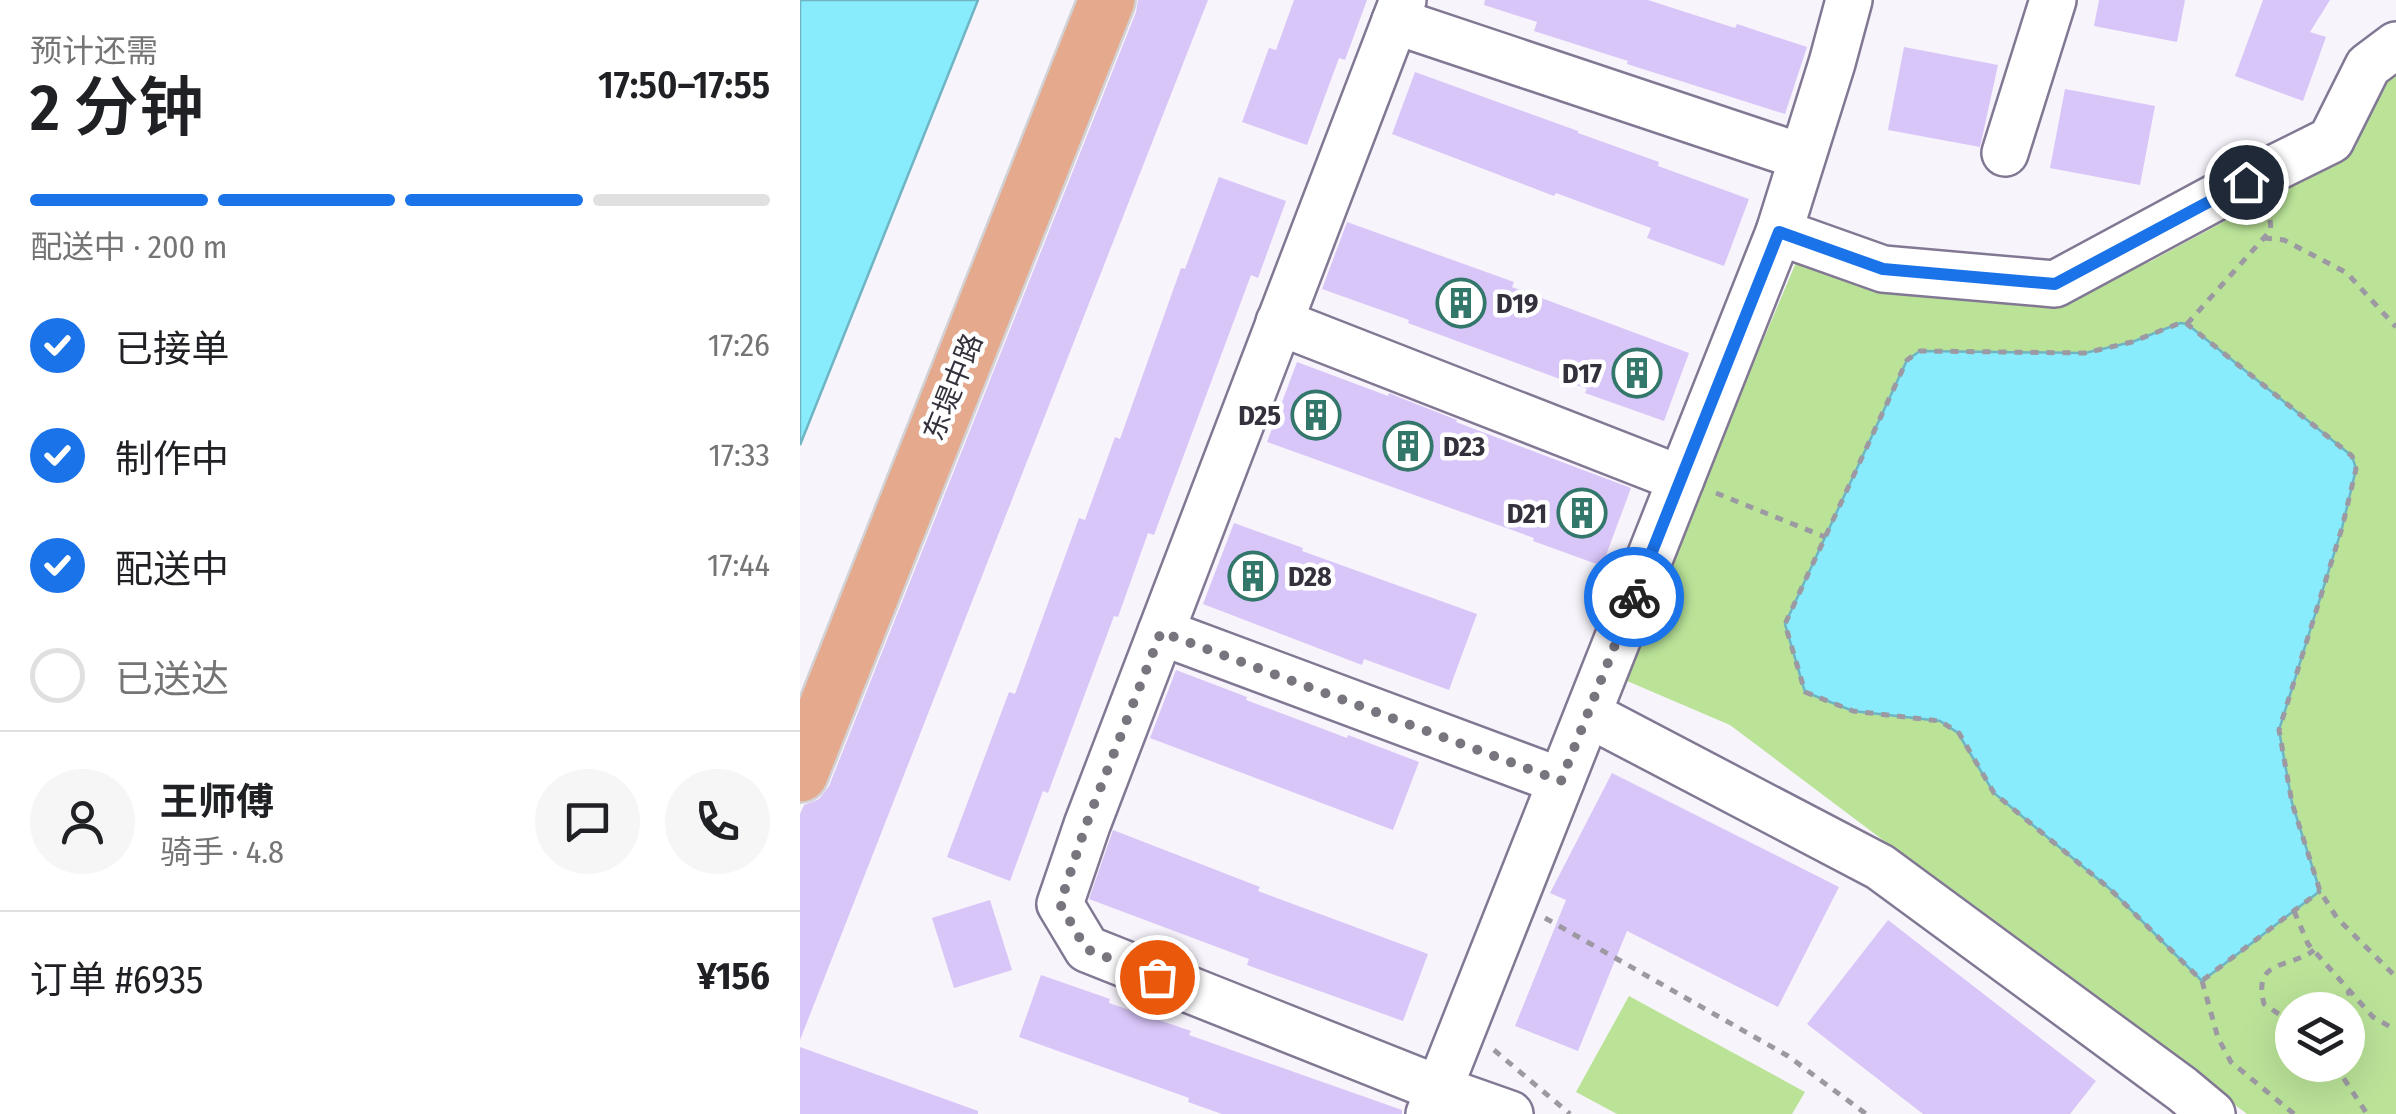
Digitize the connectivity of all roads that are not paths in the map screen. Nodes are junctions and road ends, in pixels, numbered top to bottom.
1 (1075, 0) edge
2 (1107, 0) edge
3 (1849, 0) edge
4 (2052, 0) edge
5 (1399, 10) edge
6 (2396, 46) edge
7 (2004, 153) dead end
8 (1802, 156) junction
9 (1779, 232) junction
10 (1279, 322) junction
11 (1681, 480) junction
12 (1161, 632) junction
13 (800, 691) edge
14 (1588, 714) junction
15 (800, 774) edge
16 (1561, 781) junction
17 (1434, 1102) edge
18 (1510, 1114) edge
19 (2212, 1114) edge

1 - 13 main road, 东堤中路
2 - 15 main road, 东堤中路
3 - 8 street
4 - 7 street
5 - 8 street
5 - 10 street
6 - 9 street
8 - 9 street
9 - 11 street
10 - 11 street
10 - 12 street
11 - 14 street
12 - 16 street
12 - 17 street
14 - 16 street
14 - 19 street
16 - 17 street
17 - 18 street

